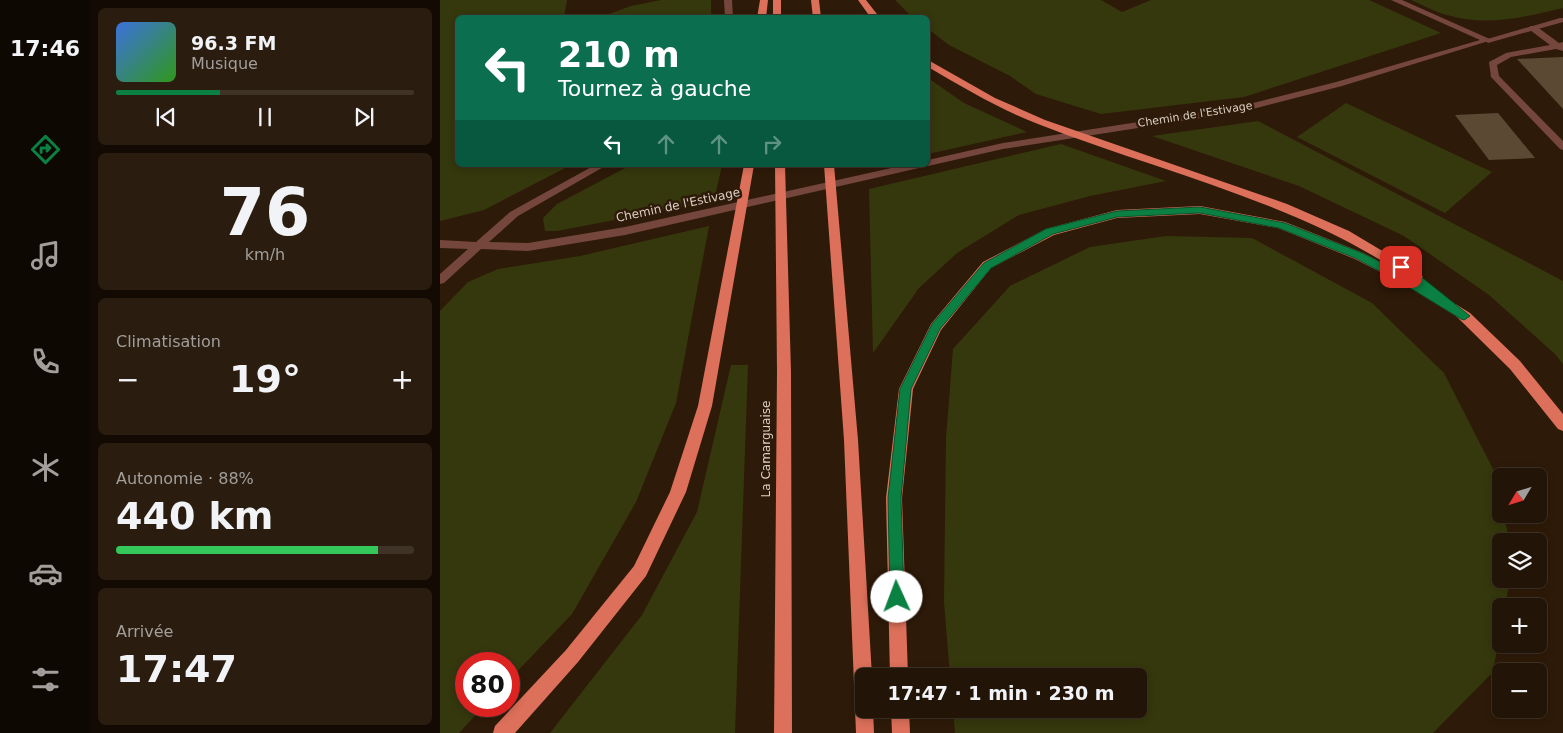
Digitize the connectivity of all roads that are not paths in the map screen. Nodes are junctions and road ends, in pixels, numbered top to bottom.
1 (728, 0) edge
2 (764, 0) edge
3 (777, 0) edge
4 (816, 0) edge
5 (862, 0) edge
6 (1395, 0) edge
7 (729, 15) edge
8 (762, 15) edge
9 (777, 15) edge
10 (817, 15) edge
11 (874, 15) edge
12 (1563, 20) edge
13 (1533, 28) junction
14 (1488, 40) junction
15 (1561, 47) edge
16 (930, 64) edge
17 (1563, 147) edge
18 (930, 163) edge
19 (598, 167) edge
20 (749, 167) edge
21 (780, 167) edge
22 (910, 167) edge
23 (829, 168) edge
24 (440, 244) edge
25 (476, 246) junction
26 (440, 280) edge
27 (1464, 316) junction
28 (1563, 426) edge
29 (862, 668) edge
30 (899, 668) edge
31 (864, 718) edge
32 (900, 718) edge
33 (502, 733) edge
34 (783, 733) edge
35 (865, 733) edge
36 (901, 733) edge

1 - 7 street
2 - 8 highway
3 - 9 highway
4 - 10 highway
5 - 11 highway
6 - 14 street
12 - 13 street, Chemin de l'Estivage
13 - 14 street, Chemin de l'Estivage
13 - 15 street
14 - 18 street, Chemin de l'Estivage
15 - 17 street
16 - 27 highway
19 - 25 street
20 - 33 highway
21 - 34 highway, La Camarguaise
22 - 25 street, Chemin de l'Estivage
23 - 29 highway
24 - 25 street, Chemin de l'Estivage
25 - 26 street
27 - 28 highway
27 - 30 highway
31 - 35 highway
32 - 36 highway

